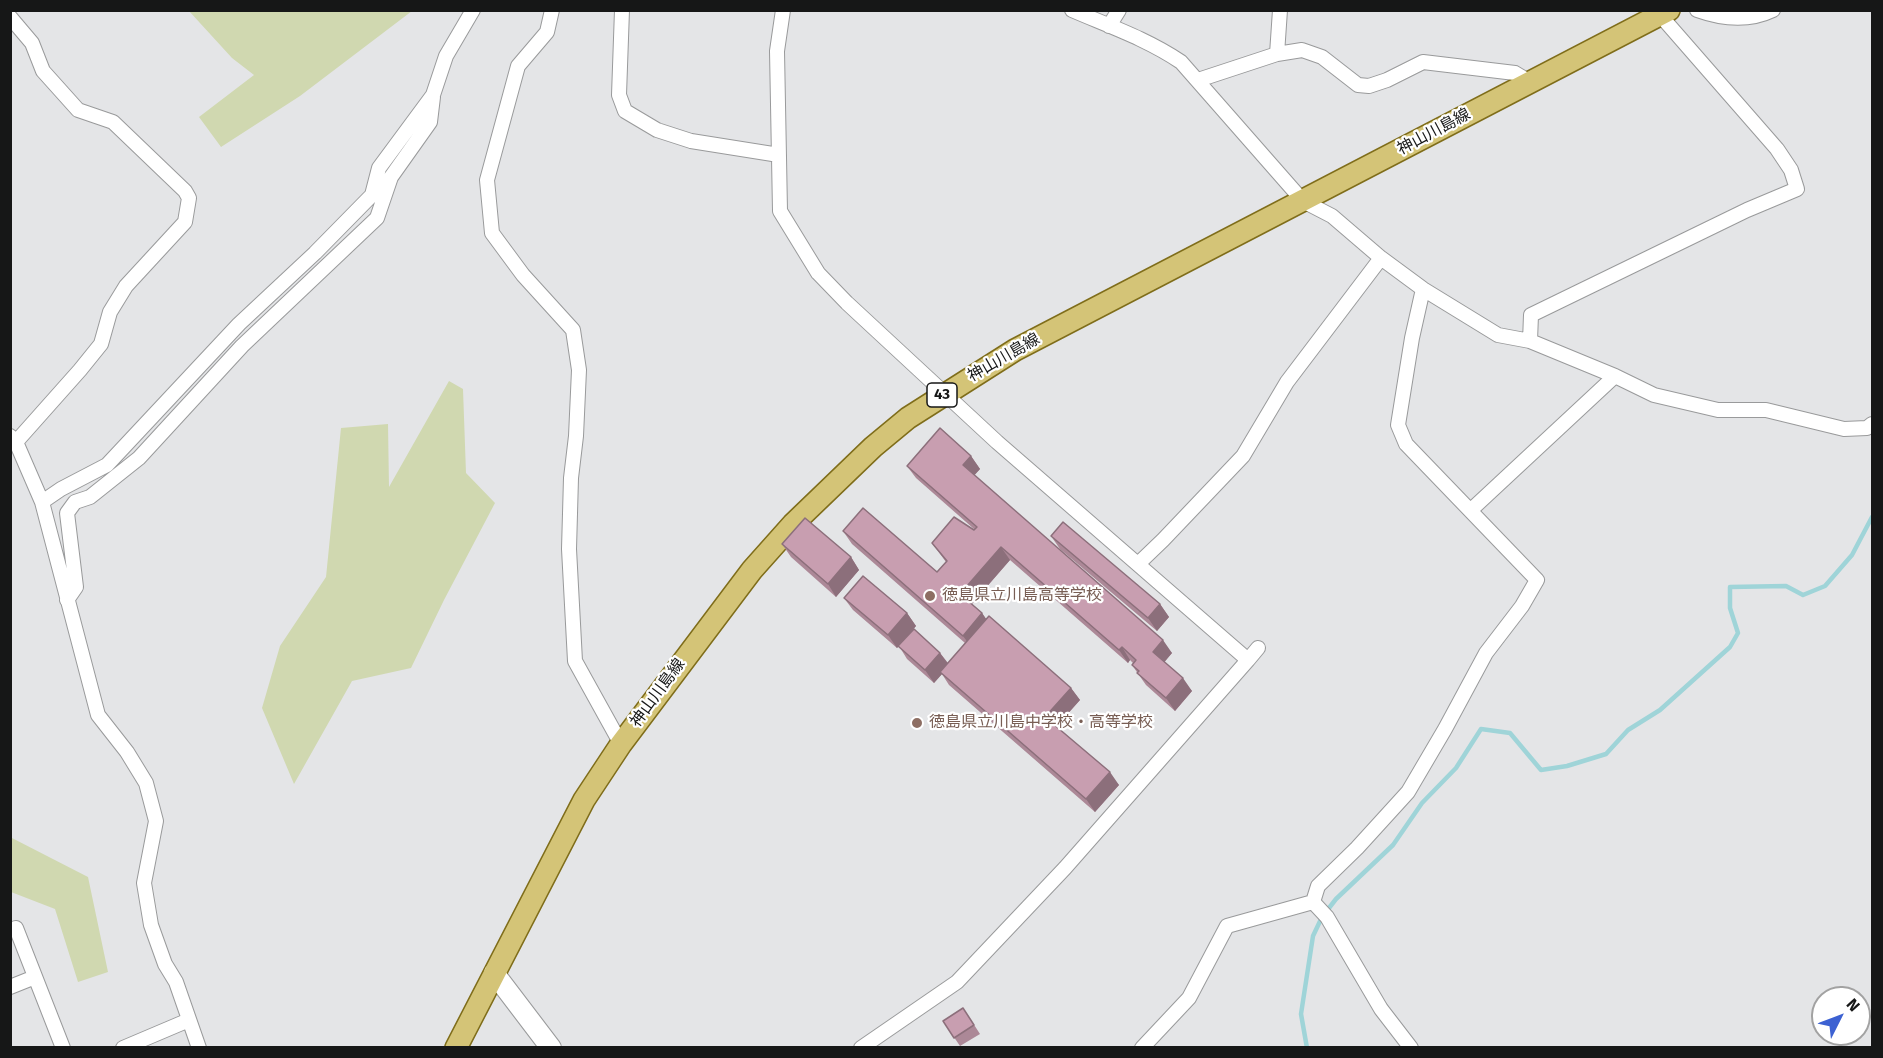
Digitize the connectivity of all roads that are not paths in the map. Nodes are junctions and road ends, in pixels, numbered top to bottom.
1 (473, 10) edge
2 (552, 10) edge
3 (622, 10) edge
4 (783, 10) edge
5 (1072, 10) edge
6 (1119, 10) edge
7 (1280, 10) edge
8 (1697, 10) edge
9 (1773, 10) edge
10 (1664, 13) edge
11 (10, 17) edge
12 (1109, 26) junction
13 (1277, 54) junction
14 (1198, 80) junction
15 (1530, 82) junction
16 (433, 95) junction
17 (779, 155) junction
18 (1303, 201) junction
19 (1381, 258) junction
20 (1423, 289) junction
21 (1530, 341) junction
22 (1615, 376) junction
23 (945, 393) junction
24 (1872, 424) edge
25 (13, 439) edge
26 (42, 502) junction
27 (1471, 510) junction
28 (1138, 564) junction
29 (67, 600) junction
30 (1258, 648) dead end
31 (1248, 660) junction
32 (621, 744) junction
33 (1320, 910) junction
34 (10, 930) edge
35 (494, 973) junction
36 (35, 977) junction
37 (10, 987) edge
38 (189, 1020) junction
39 (63, 1047) edge
40 (123, 1047) edge
41 (199, 1047) edge
42 (456, 1047) edge
43 (551, 1047) edge
44 (861, 1047) edge
45 (1142, 1047) edge
46 (1411, 1047) edge

1 - 16 street
2 - 32 street
3 - 17 street
4 - 17 street
5 - 12 street
6 - 12 street
7 - 13 street
8 - 9 street
10 - 15 main road, 神山川島線 / 43
10 - 21 street
11 - 25 street
12 - 14 street
13 - 14 street
13 - 15 street
14 - 18 street
15 - 18 main road, 神山川島線 / 43
16 - 26 street
16 - 29 street
17 - 23 street
18 - 19 street
18 - 23 main road, 神山川島線 / 43
19 - 20 street
19 - 28 street
20 - 21 street
20 - 27 street
21 - 22 street
22 - 24 street
22 - 27 street
23 - 28 street
23 - 32 main road, 神山川島線 / 43
25 - 26 street
26 - 29 street
27 - 33 street
28 - 31 street
29 - 38 street
30 - 31 street
31 - 44 street
32 - 35 main road, 神山川島線 / 43
33 - 45 street
33 - 46 street
34 - 36 street
35 - 42 main road, 神山川島線 / 43
35 - 43 main road
36 - 37 street
36 - 39 street
38 - 40 street
38 - 41 street

